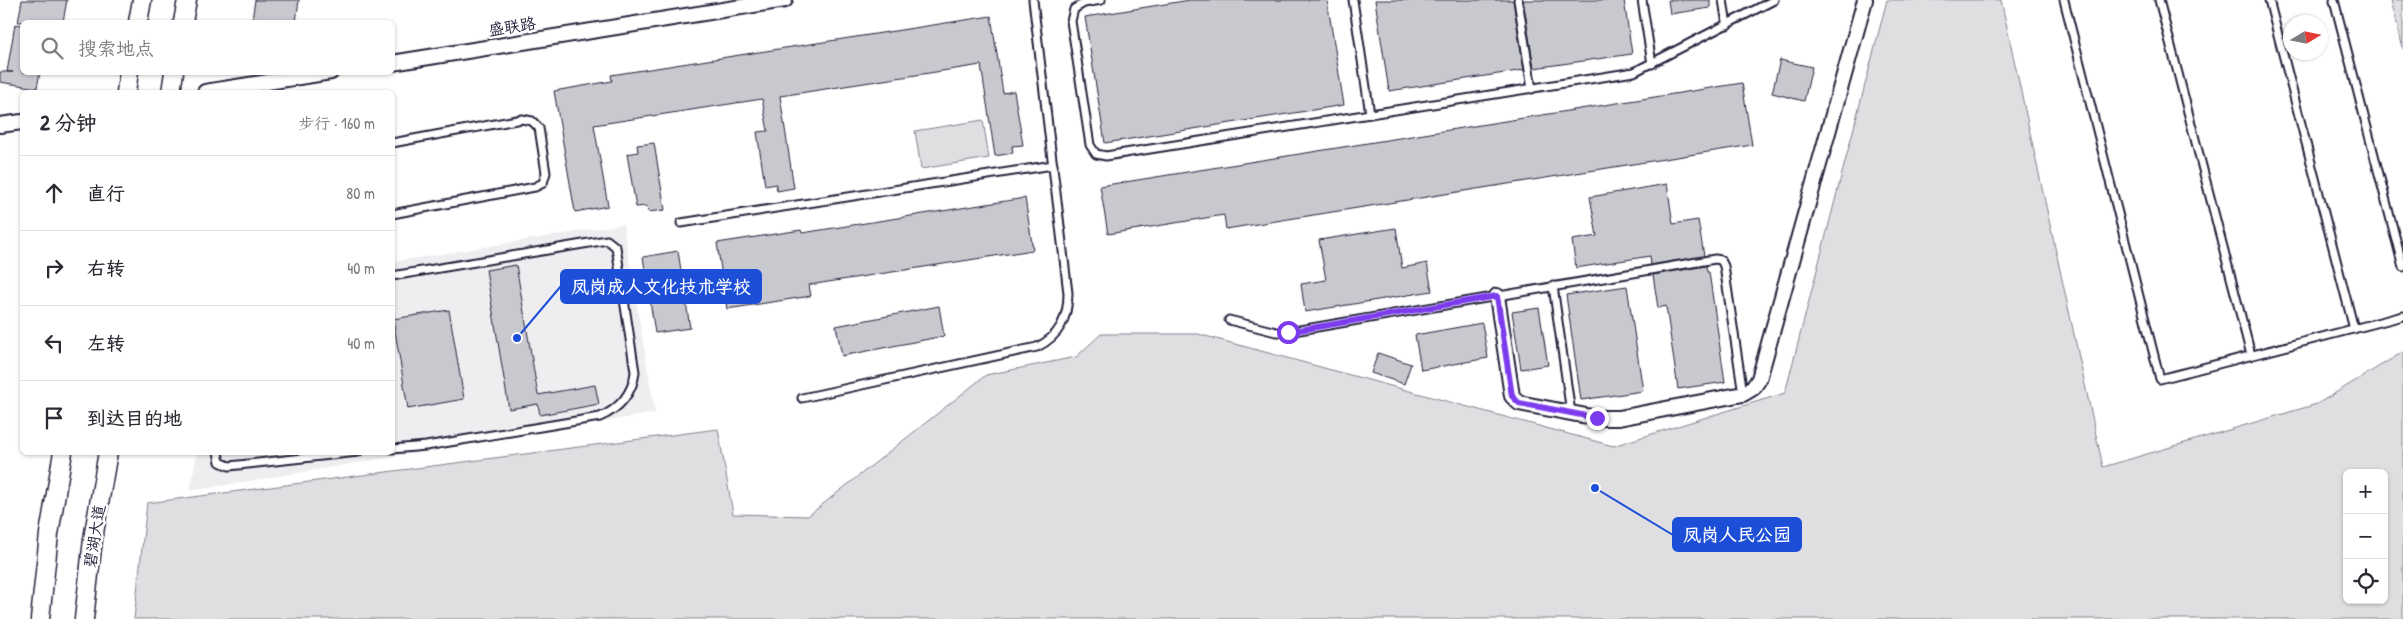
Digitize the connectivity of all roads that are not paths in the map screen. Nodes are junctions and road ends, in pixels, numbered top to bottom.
1 (142, 0) edge
2 (187, 0) edge
3 (785, 0) edge
4 (1034, 0) edge
5 (1101, 0) edge
6 (1352, 0) edge
7 (1518, 0) edge
8 (1642, 0) edge
9 (1723, 0) edge
10 (1774, 0) edge
11 (1865, 0) edge
12 (2064, 0) edge
13 (2159, 0) edge
14 (2269, 0) edge
15 (2334, 0) edge
16 (751, 3) edge
17 (138, 20) edge
18 (183, 20) edge
19 (1727, 25) junction
20 (395, 62) edge
21 (1652, 64) junction
22 (129, 75) edge
23 (174, 75) edge
24 (312, 75) edge
25 (1532, 88) junction
26 (126, 90) edge
27 (171, 90) edge
28 (218, 90) edge
29 (1370, 114) junction
30 (20, 122) edge
31 (0, 125) edge
32 (395, 142) edge
33 (1053, 164) junction
34 (395, 213) edge
35 (680, 223) dead end
36 (2403, 266) edge
37 (395, 275) edge
38 (1553, 286) junction
39 (1497, 296) junction
40 (2403, 316) edge
41 (1229, 320) dead end
42 (2354, 329) junction
43 (2251, 355) junction
44 (1743, 394) junction
45 (802, 398) dead end
46 (1571, 413) junction
47 (395, 449) edge
48 (62, 455) edge
49 (107, 455) edge
50 (219, 455) edge
51 (330, 455) edge
52 (40, 619) edge
53 (84, 619) edge

1 - 17 street
2 - 18 street
3 - 16 street, 盛联路
4 - 33 lane
5 - 29 lane
6 - 29 lane
7 - 25 lane
8 - 21 lane
9 - 19 lane
10 - 19 lane
11 - 44 street
12 - 43 lane
13 - 43 lane
14 - 42 lane
15 - 36 lane
16 - 20 street, 盛联路
19 - 21 lane
21 - 25 lane
22 - 26 street
23 - 27 street
24 - 28 street
25 - 29 lane
30 - 31 street
32 - 34 lane
33 - 35 lane
33 - 45 lane
37 - 47 lane
38 - 39 lane
38 - 44 lane
38 - 46 lane
39 - 41 lane
39 - 46 street
40 - 42 lane
42 - 43 lane
44 - 46 street
48 - 52 street
49 - 53 street, 碧湖大道
50 - 51 lane

